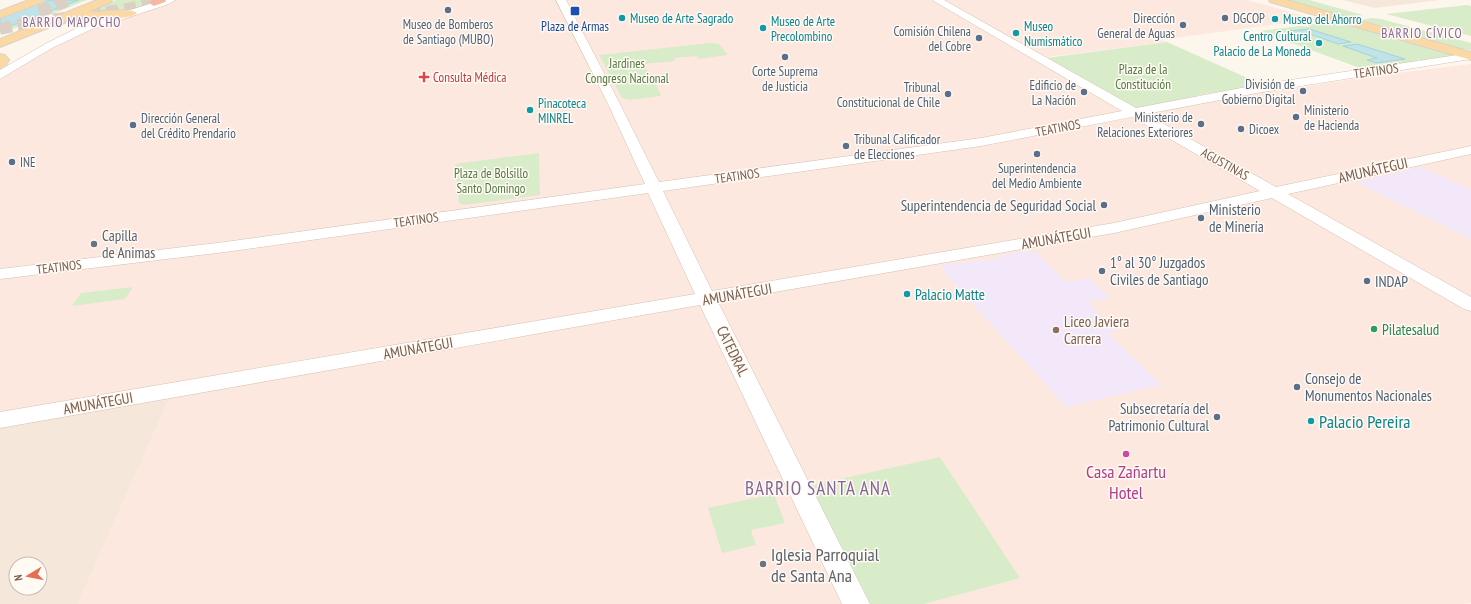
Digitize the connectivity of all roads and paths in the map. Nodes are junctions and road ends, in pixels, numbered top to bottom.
1 (39, 0) tunnel mouth
2 (107, 0) edge
3 (171, 0) edge
4 (561, 0) edge
5 (937, 0) edge
6 (1274, 0) edge
7 (84, 9) junction
8 (131, 13) junction
9 (0, 15) edge
10 (0, 42) edge
11 (1471, 56) edge
12 (0, 58) edge
13 (0, 64) edge
14 (0, 75) edge
15 (1135, 113) junction
16 (1471, 150) edge
17 (654, 188) junction
18 (1275, 192) junction
19 (0, 274) edge
20 (707, 299) junction
21 (1471, 305) edge
22 (0, 420) edge
23 (856, 604) edge

1 - 9 main road
2 - 7 main road
3 - 8 main road
4 - 17 main road, CATEDRAL
5 - 15 main road, AGUSTINAS
6 - 11 main road
7 - 8 main road
7 - 10 main road
8 - 14 main road
11 - 15 main road, TEATINOS
12 - 13 main road
15 - 17 main road, TEATINOS
15 - 18 main road, AGUSTINAS
16 - 18 main road, AMUNÁTEGUI
17 - 19 main road, TEATINOS
17 - 20 main road, CATEDRAL
18 - 20 main road, AMUNÁTEGUI
18 - 21 main road, AGUSTINAS
20 - 22 main road, AMUNÁTEGUI
20 - 23 main road, CATEDRAL

